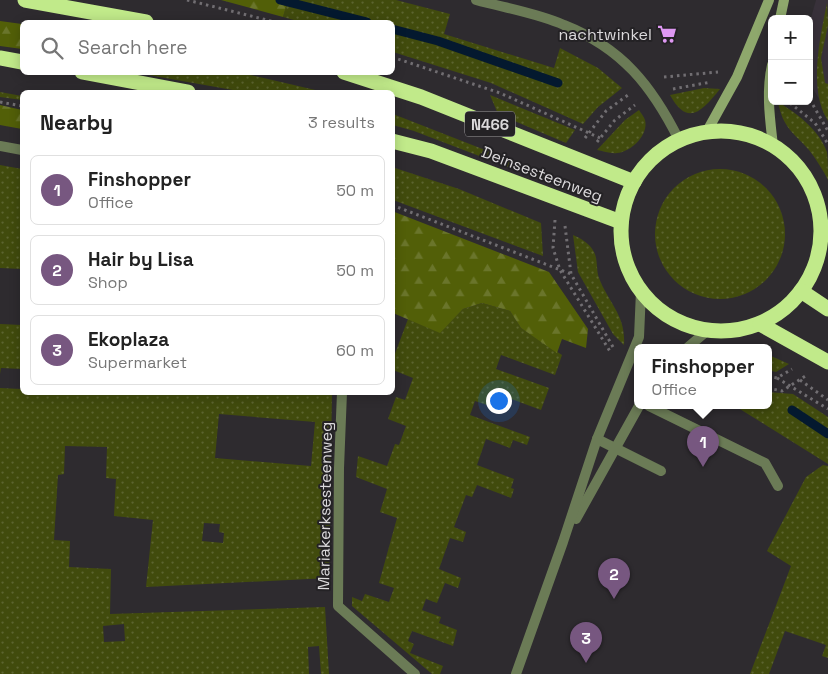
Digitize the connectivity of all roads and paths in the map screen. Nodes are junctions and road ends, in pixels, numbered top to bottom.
1 (26, 0) edge
2 (187, 0) edge
3 (476, 0) edge
4 (769, 0) edge
5 (784, 0) edge
6 (781, 15) edge
7 (135, 20) edge
8 (267, 20) edge
9 (0, 58) edge
10 (395, 58) edge
11 (20, 62) edge
12 (98, 75) edge
13 (353, 75) edge
14 (177, 90) edge
15 (0, 102) edge
16 (768, 105) edge
17 (793, 105) edge
18 (813, 105) edge
19 (20, 106) edge
20 (828, 131) edge
21 (706, 132) junction
22 (600, 138) dead end
23 (679, 140) junction
24 (395, 142) edge
25 (828, 144) edge
26 (0, 146) edge
27 (773, 146) junction
28 (20, 150) edge
29 (634, 182) junction
30 (395, 206) edge
31 (621, 222) junction
32 (824, 230) edge
33 (641, 291) junction
34 (801, 291) junction
35 (828, 309) edge
36 (760, 324) junction
37 (708, 330) junction
38 (637, 344) edge
39 (692, 344) edge
40 (634, 351) edge
41 (827, 361) edge
42 (630, 362) junction
43 (777, 378) dead end
44 (800, 380) junction
45 (792, 387) junction
46 (772, 389) edge
47 (342, 395) edge
48 (828, 400) edge
49 (637, 409) edge
50 (655, 409) edge
51 (828, 409) edge
52 (597, 439) junction
53 (614, 449) junction
54 (661, 471) dead end
55 (778, 486) dead end
56 (564, 542) junction
57 (416, 674) edge
58 (516, 674) edge

1 - 7 highway
2 - 8 path
3 - 23 street
4 - 21 street
5 - 6 street
9 - 11 highway
10 - 22 path
12 - 14 highway
13 - 29 highway, Deinsesteenweg / N466
15 - 19 path
16 - 27 street
17 - 25 path
18 - 20 path
21 - 23 highway
21 - 27 highway
23 - 29 highway
24 - 31 highway, Deinsesteenweg
26 - 28 street
27 - 32 highway
29 - 31 highway
30 - 42 path
31 - 33 highway
32 - 34 highway
33 - 37 highway
33 - 38 street
34 - 35 highway
34 - 36 highway
36 - 37 highway
36 - 41 highway
37 - 39 street
40 - 42 street
41 - 44 path
42 - 52 street
43 - 45 path
44 - 45 path
44 - 48 path
45 - 46 path
45 - 51 path
47 - 57 street, Mariakerksesteenweg
49 - 53 street
50 - 55 street
52 - 53 street
52 - 56 street
53 - 54 street
53 - 56 street
56 - 58 street

